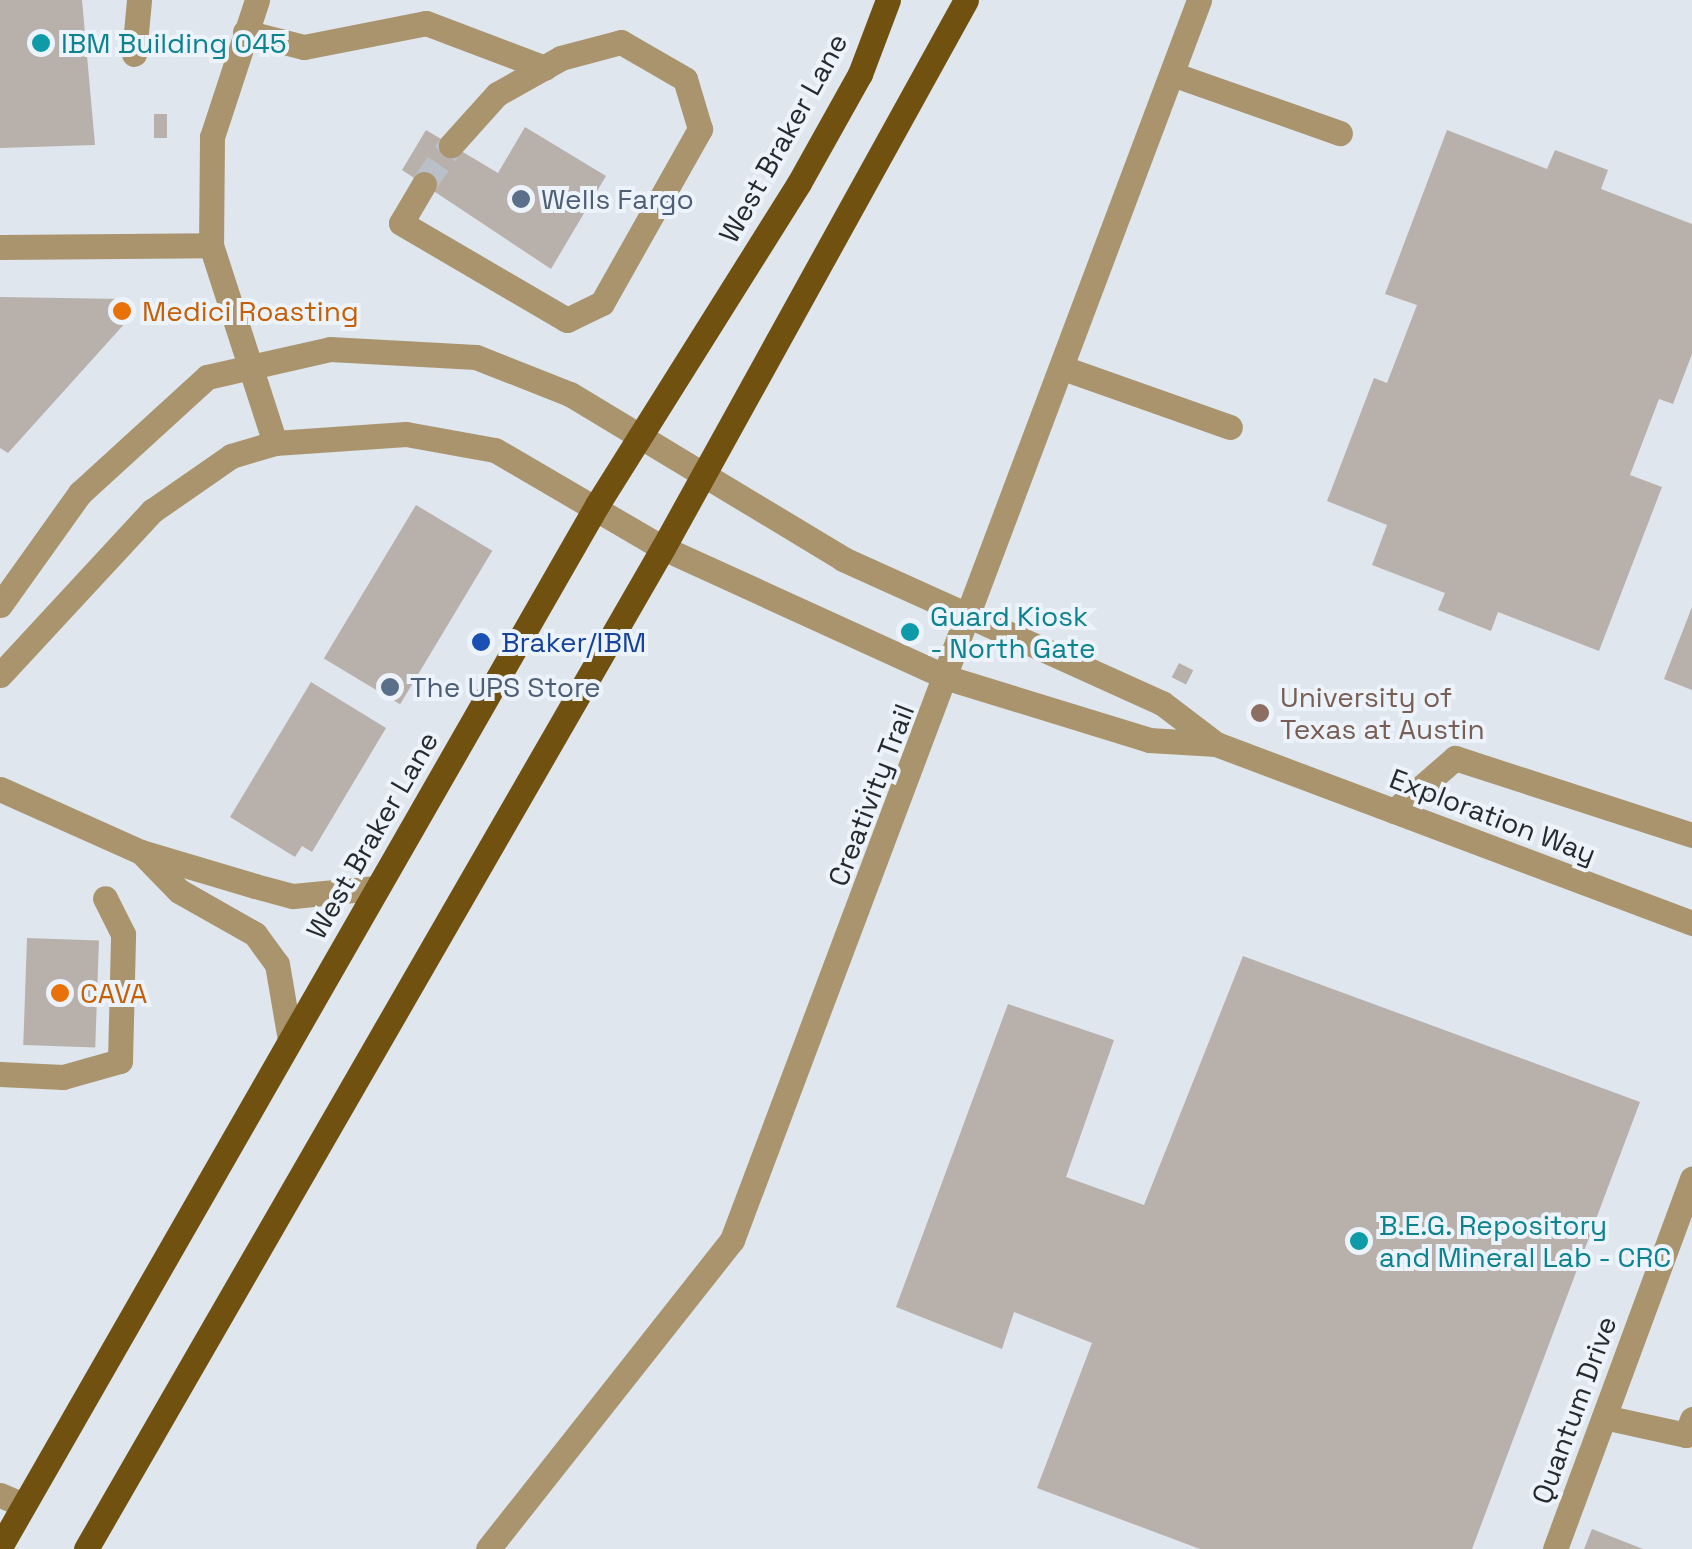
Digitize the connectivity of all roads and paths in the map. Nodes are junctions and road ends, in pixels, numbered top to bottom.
1 (139, 0) edge
2 (257, 0) edge
3 (888, 0) edge
4 (966, 0) edge
5 (1199, 0) edge
6 (244, 32) junction
7 (134, 54) dead end
8 (545, 68) junction
9 (1172, 74) junction
10 (1340, 133) dead end
11 (451, 145) tunnel mouth
12 (424, 184) tunnel mouth
13 (212, 245) junction
14 (0, 247) edge
15 (250, 368) junction
16 (1063, 368) junction
17 (1230, 427) dead end
18 (639, 438) junction
19 (275, 443) junction
20 (705, 474) junction
21 (597, 506) junction
22 (663, 548) junction
23 (0, 605) edge
24 (973, 610) junction
25 (0, 675) edge
26 (948, 678) junction
27 (1216, 744) junction
28 (0, 771) edge
29 (0, 789) edge
30 (25, 799) junction
31 (1394, 811) junction
32 (1692, 835) edge
33 (141, 852) junction
34 (374, 888) junction
35 (105, 898) dead end
36 (1692, 923) edge
37 (290, 1040) junction
38 (0, 1074) edge
39 (1692, 1178) edge
40 (1604, 1417) junction
41 (1692, 1419) edge
42 (12, 1500) edge
43 (0, 1546) edge
44 (86, 1549) edge
45 (488, 1549) edge
46 (1555, 1549) edge

1 - 7 street
2 - 6 street
3 - 18 main road, West Braker Lane
4 - 20 main road
5 - 9 street, Creativity Trail
6 - 8 street
6 - 13 street
8 - 11 street
8 - 12 street
9 - 10 street
9 - 16 street, Creativity Trail
13 - 14 street
13 - 15 street
15 - 18 street, Exploration Way
15 - 19 street
15 - 23 street, Exploration Way
16 - 17 street
16 - 24 street, Creativity Trail
18 - 20 street, Exploration Way
18 - 21 main road, West Braker Lane
19 - 21 street, Exploration Way
19 - 25 street, Exploration Way
20 - 22 main road
20 - 24 street, Exploration Way
21 - 22 street, Exploration Way
21 - 34 main road, West Braker Lane
22 - 26 street, Exploration Way
22 - 44 main road
24 - 26 street, Creativity Trail
24 - 27 street, Exploration Way
26 - 27 street, Exploration Way
26 - 45 street, Creativity Trail
27 - 31 street, Exploration Way
28 - 30 street
29 - 30 street
30 - 33 street
31 - 32 street
31 - 36 street, Exploration Way
33 - 34 street
33 - 37 street
34 - 37 main road, West Braker Lane
35 - 38 street
37 - 42 main road, West Braker Lane
39 - 40 street, Quantum Drive
40 - 41 street
40 - 46 street, Quantum Drive
42 - 43 main road, West Braker Lane

